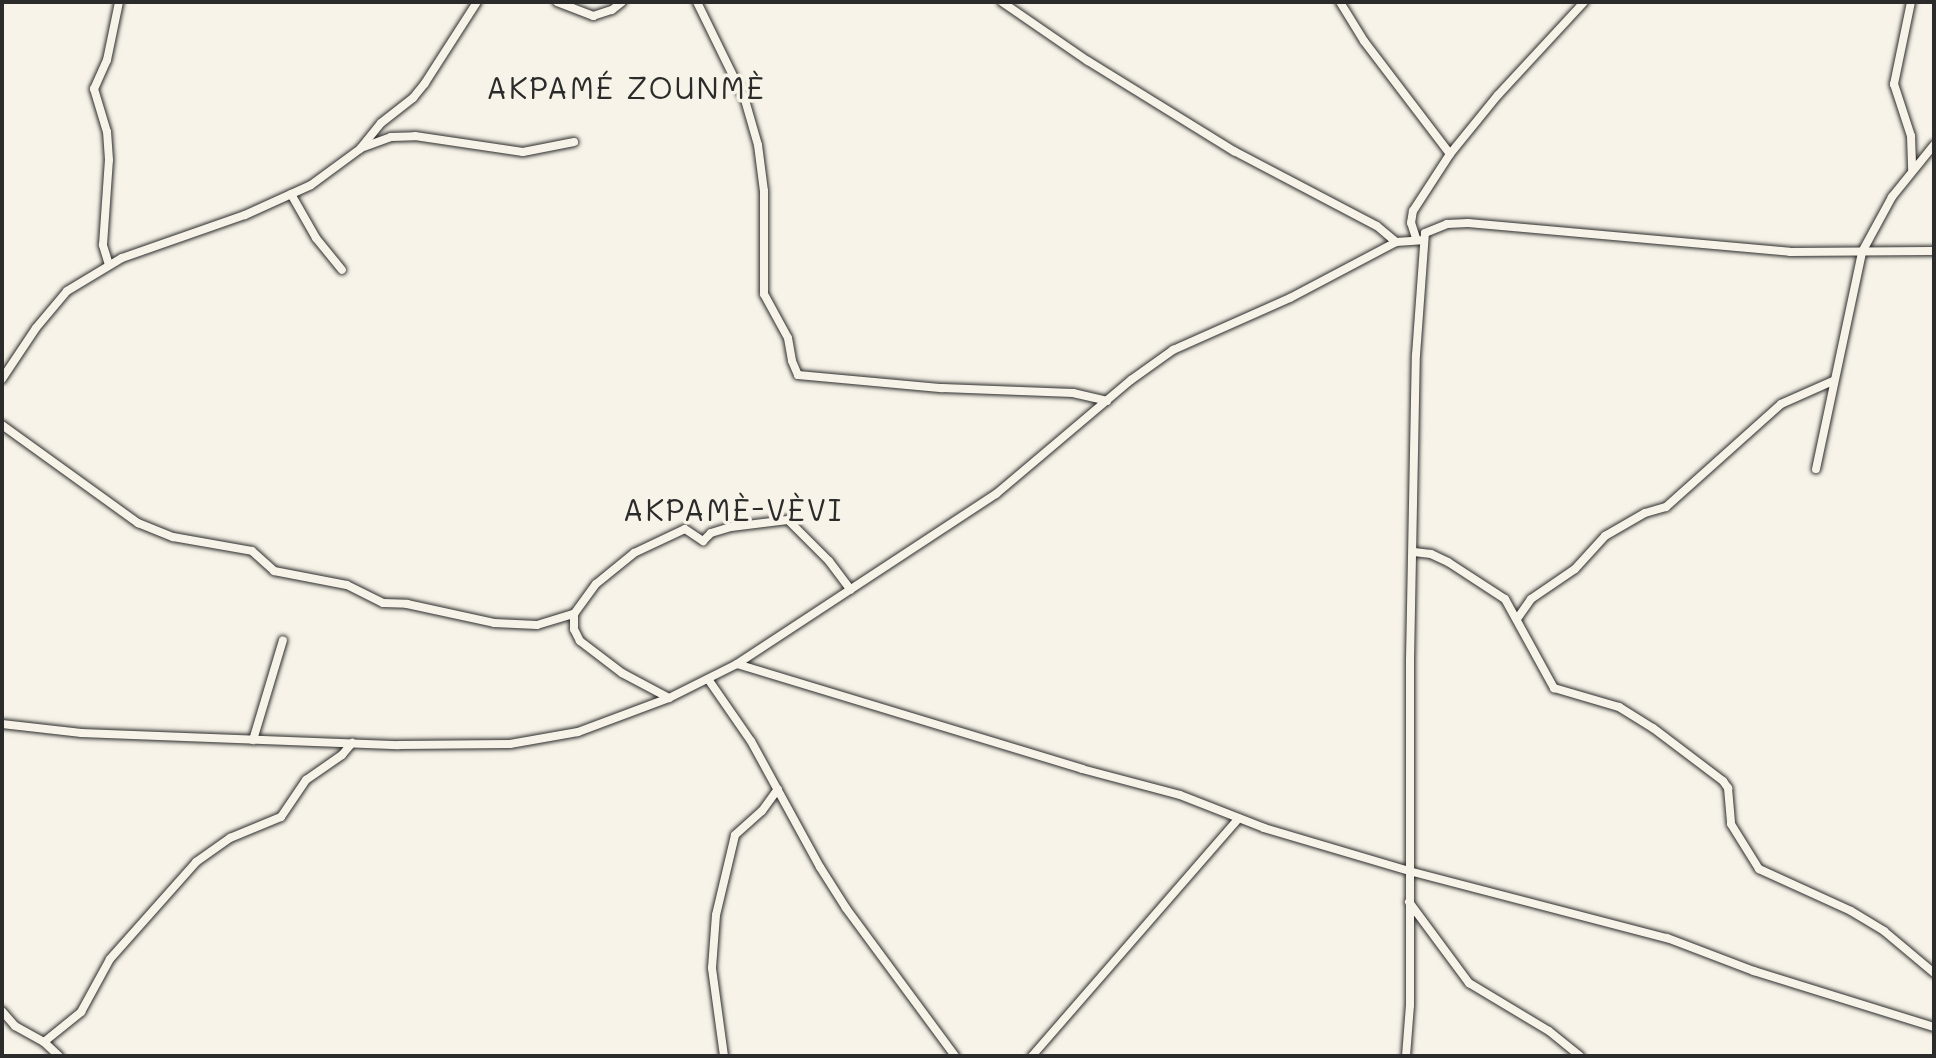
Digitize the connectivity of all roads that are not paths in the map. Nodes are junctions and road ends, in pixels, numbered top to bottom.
1 (119, 2) edge
2 (477, 2) edge
3 (557, 2) edge
4 (622, 2) edge
5 (697, 2) edge
6 (1002, 2) edge
7 (1340, 2) edge
8 (1584, 2) edge
9 (1911, 2) edge
10 (574, 142) dead end
11 (1934, 145) edge
12 (360, 149) junction
13 (1450, 154) junction
14 (1912, 170) junction
15 (291, 194) junction
16 (1419, 239) junction
17 (1396, 242) junction
18 (1934, 251) edge
19 (1862, 252) junction
20 (109, 265) junction
21 (342, 270) dead end
22 (2, 379) edge
23 (1833, 381) junction
24 (1107, 401) junction
25 (2, 425) edge
26 (1816, 469) dead end
27 (1414, 552) junction
28 (851, 590) junction
29 (574, 614) junction
30 (1517, 619) junction
31 (283, 640) dead end
32 (737, 664) junction
33 (708, 679) junction
34 (669, 698) junction
35 (2, 724) edge
36 (253, 740) junction
37 (352, 743) junction
38 (778, 789) junction
39 (1239, 818) junction
40 (1409, 871) junction
41 (1409, 902) junction
42 (1934, 973) edge
43 (2, 1011) edge
44 (1934, 1027) edge
45 (44, 1042) junction
46 (59, 1056) edge
47 (724, 1056) edge
48 (955, 1056) edge
49 (1032, 1056) edge
50 (1406, 1056) edge
51 (1580, 1056) edge

1 - 20 street
2 - 12 street
3 - 4 street
5 - 24 street
6 - 17 street
7 - 13 street
8 - 13 street
9 - 14 street
10 - 12 street
11 - 14 street
12 - 15 street
13 - 16 street
14 - 19 street
15 - 20 street
15 - 21 street
16 - 17 street
16 - 19 street
16 - 27 street
17 - 24 street
18 - 19 street
19 - 23 street
20 - 22 street
23 - 26 street
23 - 30 street
24 - 28 street
25 - 29 street
27 - 30 street
27 - 40 street
28 - 29 street
28 - 32 street
29 - 34 street
30 - 42 street
31 - 36 street
32 - 33 street
32 - 39 street
33 - 34 street
33 - 38 street
34 - 37 street
35 - 36 street
36 - 37 street
37 - 45 street
38 - 47 street
38 - 48 street
39 - 40 street
39 - 49 street
40 - 41 street
40 - 44 street
41 - 50 street
41 - 51 street
43 - 45 street
45 - 46 street

